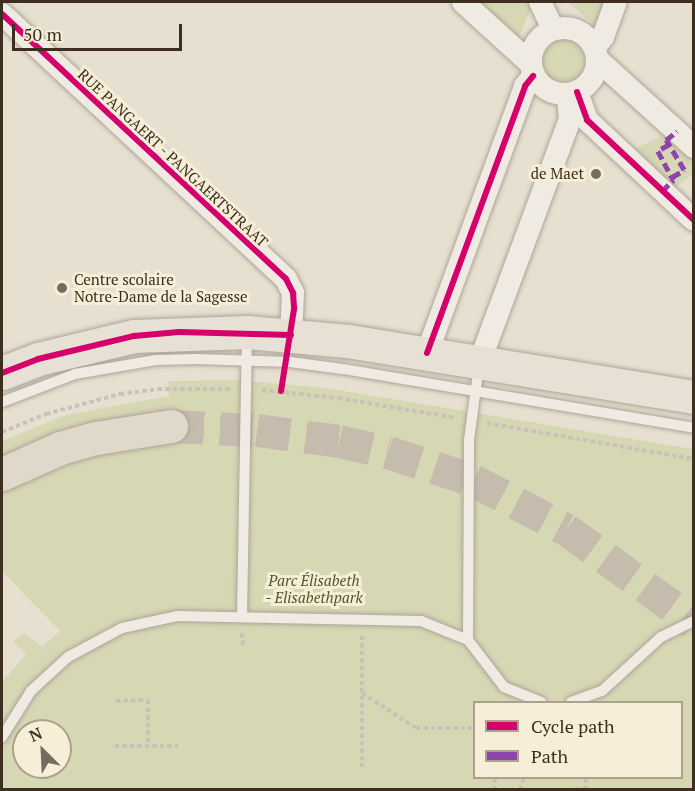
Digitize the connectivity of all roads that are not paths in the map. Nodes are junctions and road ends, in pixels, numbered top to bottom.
1 (463, 2) edge
2 (540, 2) edge
3 (559, 2) edge
4 (616, 2) edge
5 (2, 14) edge
6 (556, 28) junction
7 (596, 53) junction
8 (532, 69) junction
9 (572, 93) junction
10 (693, 147) edge
11 (693, 220) edge
12 (246, 347) junction
13 (288, 349) junction
14 (427, 353) junction
15 (2, 373) edge
16 (478, 376) junction
17 (693, 398) edge
18 (2, 402) edge
19 (171, 426) tunnel mouth
20 (693, 428) edge
21 (2, 474) edge
22 (242, 617) junction
23 (693, 621) edge
24 (468, 640) junction
25 (539, 701) edge
26 (574, 701) edge
27 (2, 737) edge

1 - 8 street
2 - 6 street
3 - 6 street
4 - 7 street
5 - 13 street, RUE PANGAERT - PANGAERTSTRAAT
6 - 7 street
6 - 8 street
7 - 9 street
7 - 10 street
8 - 9 street
8 - 14 street
9 - 11 street
9 - 16 street
12 - 13 main road
12 - 15 main road
12 - 18 lane
12 - 22 lane
13 - 14 main road
13 - 16 lane
14 - 16 main road
16 - 17 main road
16 - 20 lane
16 - 24 lane
19 - 21 highway
22 - 24 lane
22 - 27 lane
23 - 26 lane
24 - 25 lane

